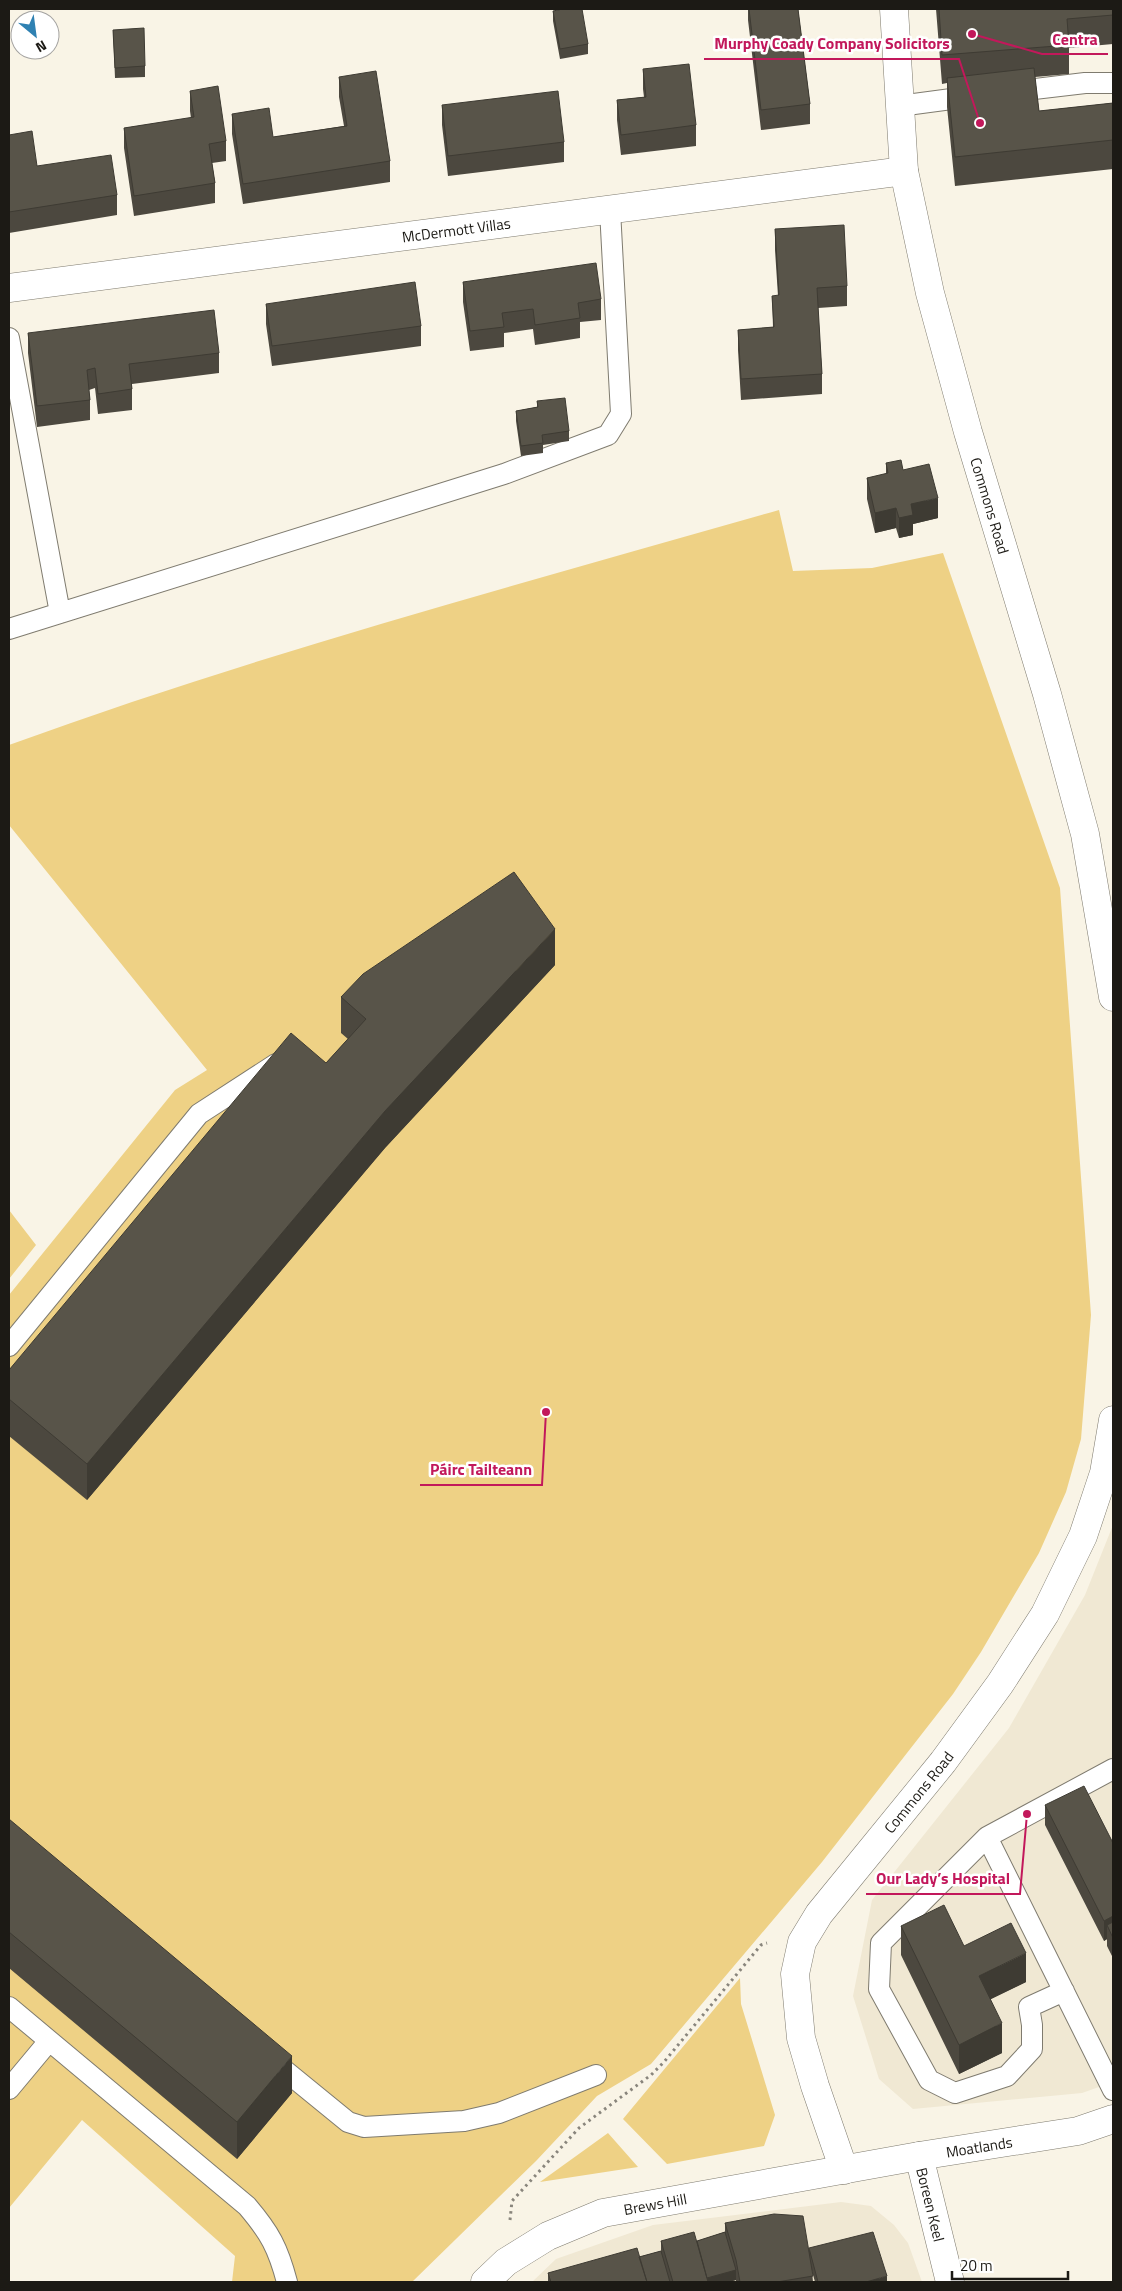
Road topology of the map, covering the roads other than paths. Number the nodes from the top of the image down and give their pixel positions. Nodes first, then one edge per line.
1 (894, 9) edge
2 (1113, 83) edge
3 (899, 106) junction
4 (904, 171) junction
5 (610, 210) junction
6 (9, 288) edge
7 (9, 338) edge
8 (60, 613) junction
9 (9, 629) edge
10 (1113, 997) edge
11 (288, 1056) edge
12 (9, 1346) edge
13 (1113, 1420) edge
14 (1113, 1769) edge
15 (987, 1837) junction
16 (1064, 1991) junction
17 (9, 2006) edge
18 (49, 2040) junction
19 (261, 2051) edge
20 (596, 2075) dead end
21 (9, 2089) edge
22 (1113, 2090) edge
23 (1113, 2119) edge
24 (920, 2156) junction
25 (844, 2170) junction
26 (287, 2282) edge
27 (485, 2282) edge
28 (950, 2282) edge

1 - 3 street, Commons Road
2 - 3 lane
3 - 4 street, Commons Road
4 - 5 street, McDermott Villas
4 - 10 street, Commons Road
5 - 6 street, McDermott Villas
5 - 8 lane
7 - 8 lane
8 - 9 lane
11 - 12 lane
13 - 25 street, Commons Road
14 - 15 lane
15 - 16 lane
15 - 16 lane
16 - 22 lane
17 - 18 lane
18 - 21 lane
18 - 26 lane
19 - 20 lane
23 - 24 street, Moatlands
24 - 25 street, Moatlands
24 - 28 street, Boreen Keel
25 - 27 street, Brews Hill

